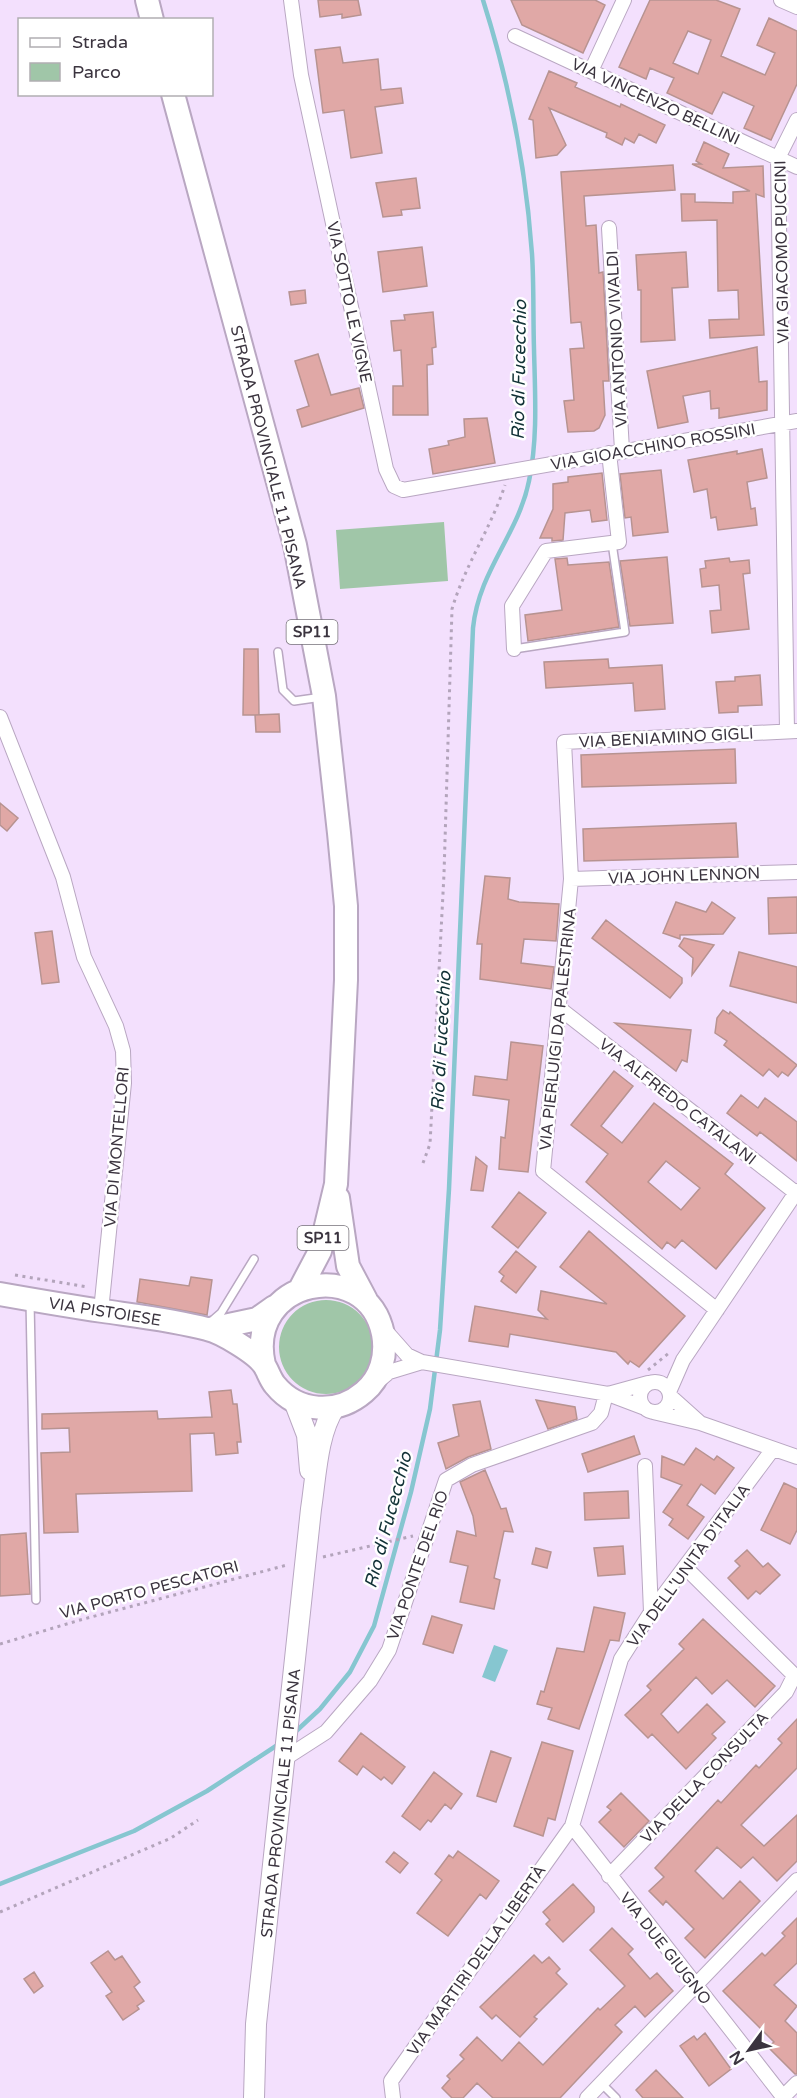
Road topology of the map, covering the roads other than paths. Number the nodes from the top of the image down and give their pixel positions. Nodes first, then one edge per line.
1 (147, 0) edge
2 (291, 0) edge
3 (624, 0) edge
4 (781, 0) edge
5 (797, 7) edge
6 (152, 18) edge
7 (515, 36) dead end
8 (591, 71) junction
9 (174, 96) edge
10 (797, 120) edge
11 (778, 158) junction
12 (797, 166) edge
13 (609, 228) dead end
14 (790, 423) edge
15 (616, 452) junction
16 (516, 469) joint
17 (612, 543) junction
18 (514, 649) joint
19 (278, 651) dead end
20 (324, 696) junction
21 (0, 717) edge
22 (792, 731) edge
23 (797, 872) edge
24 (572, 879) junction
25 (560, 1008) junction
26 (336, 1184) junction
27 (796, 1192) edge
28 (254, 1259) dead end
29 (300, 1289) junction
30 (0, 1294) edge
31 (30, 1299) junction
32 (278, 1304) junction
33 (717, 1310) junction
34 (101, 1311) junction
35 (374, 1314) junction
36 (207, 1329) junction
37 (683, 1360) junction
38 (422, 1362) junction
39 (264, 1365) junction
40 (647, 1380) junction
41 (368, 1388) junction
42 (607, 1394) junction
43 (670, 1394) junction
44 (294, 1401) junction
45 (335, 1407) junction
46 (649, 1410) junction
47 (700, 1423) junction
48 (773, 1449) junction
49 (797, 1457) edge
50 (645, 1466) dead end
51 (310, 1509) junction
52 (686, 1568) junction
53 (36, 1600) dead end
54 (651, 1612) junction
55 (796, 1677) edge
56 (283, 1767) junction
57 (572, 1826) junction
58 (609, 1876) junction
59 (797, 1880) edge
60 (695, 1986) junction
61 (601, 2083) junction
62 (797, 2083) edge
63 (254, 2098) edge
64 (393, 2098) edge
65 (587, 2098) edge
66 (616, 2098) edge
67 (783, 2098) edge

1 - 6 main road
2 - 16 street, VIA SOTTO LE VIGNE
3 - 8 street
4 - 5 street
7 - 8 street, VIA VINCENZO BELLINI
8 - 11 street, VIA VINCENZO BELLINI
9 - 20 main road, STRADA PROVINCIALE 11 PISANA / SP11
10 - 11 street, VIA GIACOMO PUCCINI
11 - 12 street, VIA VINCENZO BELLINI
11 - 14 street, VIA GIACOMO PUCCINI
13 - 15 street, VIA ANTONIO VIVALDI
14 - 15 street, VIA GIOACCHINO ROSSINI
14 - 22 street, VIA GIACOMO PUCCINI
15 - 16 street, VIA GIOACCHINO ROSSINI
15 - 17 street, VIA ANTONIO VIVALDI
17 - 18 street
17 - 18 lane
19 - 20 lane
20 - 26 main road, STRADA PROVINCIALE 11 PISANA / SP11
21 - 34 street, VIA DI MONTELLORI
22 - 24 street, VIA BENIAMINO GIGLI
23 - 24 street, VIA JOHN LENNON
24 - 25 street, VIA PIERLUIGI DA PALESTRINA
25 - 27 street, VIA ALFREDO CATALANI
25 - 33 street, VIA PIERLUIGI DA PALESTRINA
26 - 29 main road, STRADA PROVINCIALE 11 PISANA / SP11
26 - 35 main road, STRADA PROVINCIALE 11 PISANA
27 - 33 street
28 - 36 lane
29 - 32 main road
29 - 35 main road
30 - 31 main road, VIA PISTOIESE
31 - 34 main road, VIA PISTOIESE
31 - 53 lane
32 - 36 main road, VIA PISTOIESE
32 - 39 main road
33 - 37 street
34 - 36 main road, VIA PISTOIESE
35 - 38 street
35 - 41 main road
36 - 39 main road, VIA PISTOIESE
37 - 40 street
37 - 43 street
38 - 41 street
38 - 42 street
39 - 44 main road
40 - 42 street
40 - 43 street
40 - 46 street
41 - 45 main road
42 - 46 street
42 - 56 street, VIA PONTE DEL RIO
43 - 46 street
43 - 47 street
44 - 45 main road
44 - 51 main road, STRADA PROVINCIALE 11 PISANA
45 - 51 main road, STRADA PROVINCIALE 11 PISANA
46 - 47 street
47 - 48 street
48 - 49 street
48 - 52 street, VIA DELL'UNITÀ D'ITALIA
50 - 54 street
51 - 56 main road, STRADA PROVINCIALE 11 PISANA
52 - 54 street, VIA DELL'UNITÀ D'ITALIA
52 - 55 street
54 - 57 street, VIA DELL'UNITÀ D'ITALIA
55 - 58 street, VIA DELLA CONSULTA
56 - 63 main road, STRADA PROVINCIALE 11 PISANA
57 - 58 street, VIA DUE GIUGNO
57 - 64 street, VIA MARTIRI DELLA LIBERTÀ
58 - 60 street, VIA DUE GIUGNO
59 - 60 street
60 - 61 street
60 - 67 street, VIA DUE GIUGNO
61 - 65 street
61 - 66 lane
62 - 67 street

